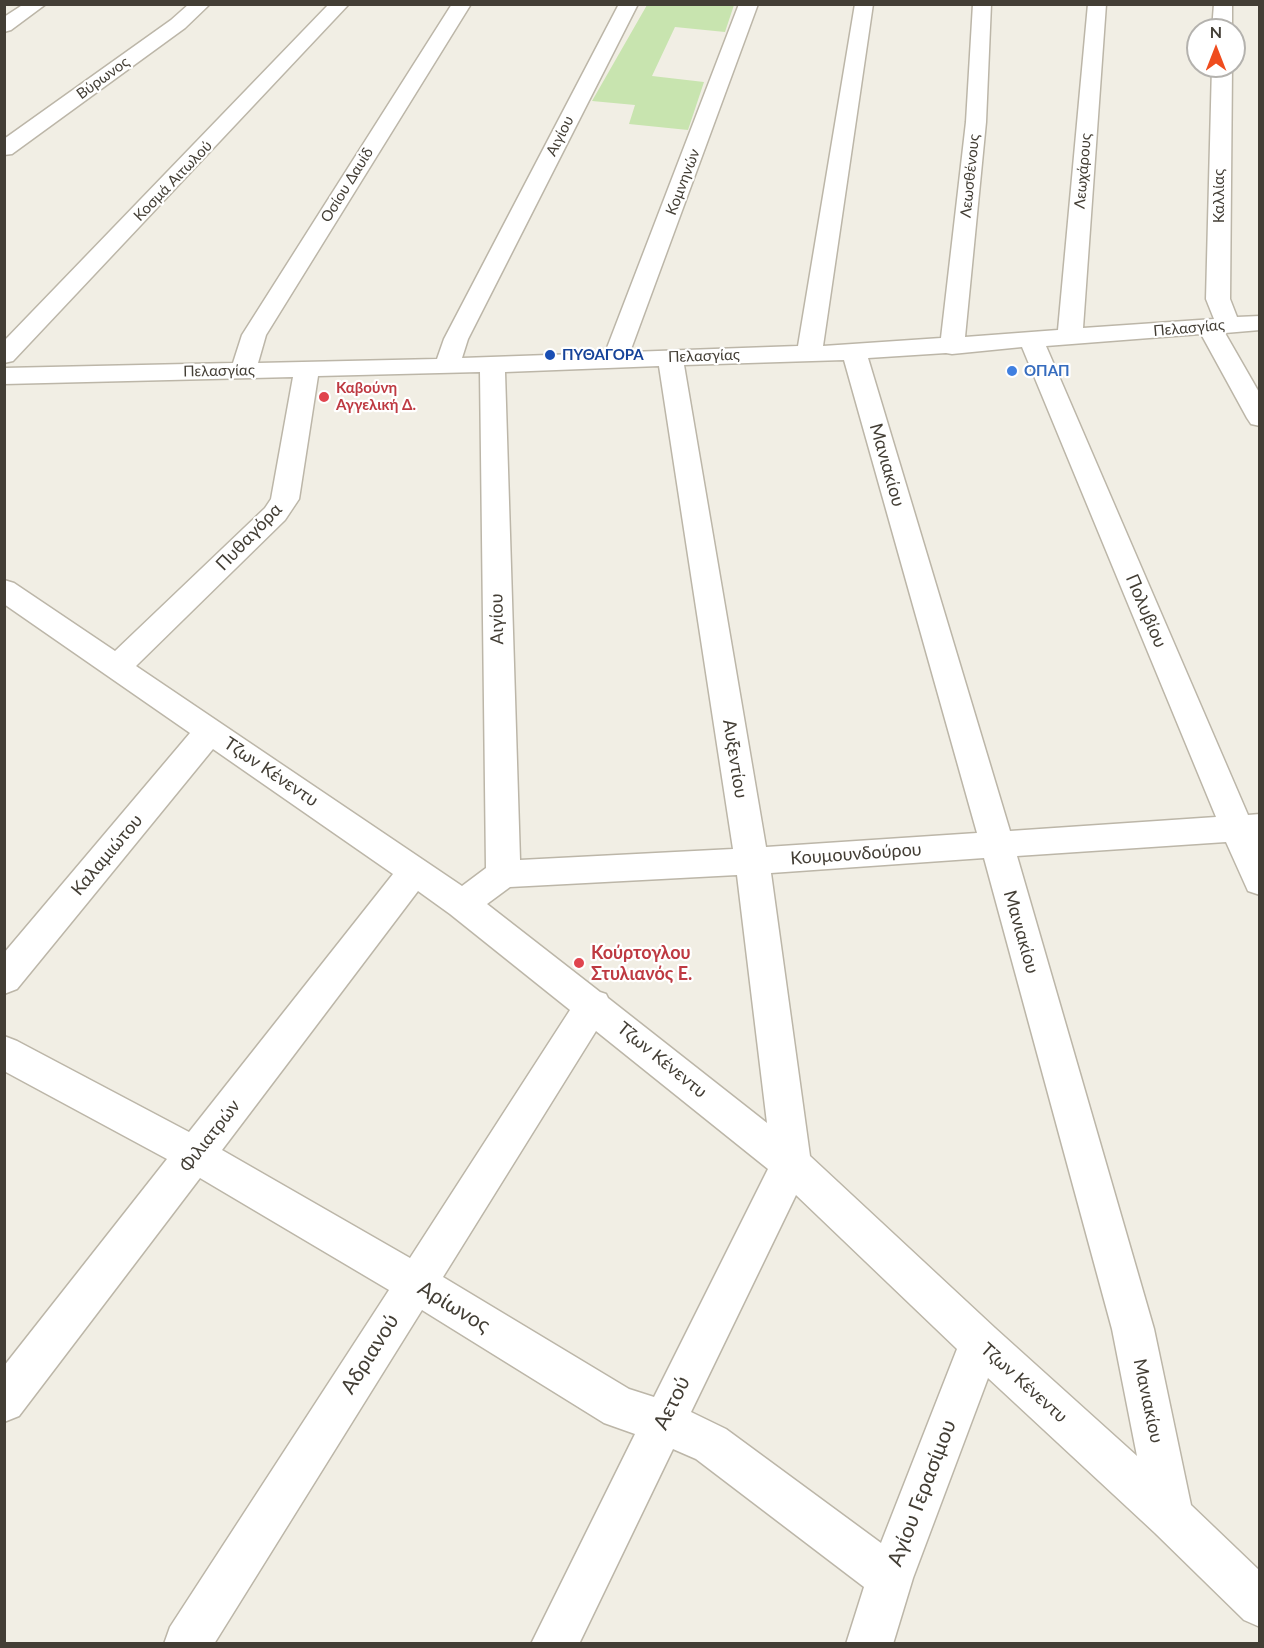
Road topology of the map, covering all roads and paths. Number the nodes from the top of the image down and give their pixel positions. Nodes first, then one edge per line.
1 (37, 4) edge
2 (201, 4) edge
3 (340, 4) edge
4 (462, 4) edge
5 (629, 4) edge
6 (749, 4) edge
7 (864, 4) edge
8 (982, 4) edge
9 (1097, 4) edge
10 (4, 26) edge
11 (1221, 78) edge
12 (4, 149) edge
13 (1260, 323) edge
14 (1218, 325) junction
15 (1070, 338) junction
16 (1032, 341) junction
17 (952, 347) junction
18 (854, 352) junction
19 (808, 353) junction
20 (4, 356) edge
21 (670, 357) junction
22 (615, 359) junction
23 (492, 364) junction
24 (447, 366) junction
25 (307, 369) junction
26 (243, 371) junction
27 (4, 376) edge
28 (1260, 418) edge
29 (4, 590) edge
30 (118, 666) junction
31 (210, 731) junction
32 (1249, 827) edge
33 (997, 844) junction
34 (752, 861) junction
35 (415, 870) junction
36 (503, 874) junction
37 (1260, 882) edge
38 (462, 904) junction
39 (4, 979) edge
40 (593, 1005) junction
41 (4, 1052) edge
42 (196, 1155) junction
43 (791, 1164) junction
44 (415, 1283) junction
45 (980, 1343) junction
46 (4, 1401) edge
47 (663, 1421) junction
48 (1171, 1517) junction
49 (890, 1578) junction
50 (1260, 1604) edge
51 (187, 1644) edge
52 (554, 1644) edge
53 (869, 1644) edge

1 - 10 street
2 - 12 street, Βύρωνος
3 - 20 street, Κοσμά Αιτωλού
4 - 26 street, Οσίου Δαυίδ
5 - 24 street, Αιγίου
6 - 22 street, Κομνηνών
7 - 19 street
8 - 17 street, Λεωσθένους
9 - 15 street, Λεωχάρους
11 - 14 street, Καλλίας
13 - 14 street, Πελασγίας
14 - 15 street, Πελασγίας
14 - 28 street, Καλλίας
15 - 16 street, Πελασγίας
16 - 17 street, Πελασγίας
16 - 32 street, Πολυβίου
17 - 18 street, Πελασγίας
18 - 19 street, Πελασγίας
18 - 33 street, Μανιακίου
19 - 21 street, Πελασγίας
21 - 22 street, Πελασγίας
21 - 34 street, Αυξεντίου
22 - 23 street, Πελασγίας
23 - 24 street, Πελασγίας
23 - 36 street, Αιγίου
24 - 25 street, Πελασγίας
25 - 26 street, Πελασγίας
25 - 30 street, Πυθαγόρα
26 - 27 street, Πελασγίας
29 - 30 street, Τζων Κένεντυ
30 - 31 street, Τζων Κένεντυ
31 - 35 street, Τζων Κένεντυ
31 - 39 street, Καλαμιώτου
32 - 33 street, Κουμουνδούρου
32 - 37 street, Πολυβίου
33 - 34 street, Κουμουνδούρου
33 - 48 street, Μανιακίου
34 - 36 street, Κουμουνδούρου
34 - 43 street, Αυξεντίου
35 - 38 street, Τζων Κένεντυ
35 - 42 street, Φιλιατρών
36 - 38 street
38 - 40 street, Τζων Κένεντυ
40 - 43 street, Τζων Κένεντυ
40 - 44 street, Αδριανού
41 - 42 street, Αρίωνος
42 - 44 street, Αρίωνος
42 - 46 street, Φιλιατρών
43 - 45 street, Τζων Κένεντυ
43 - 47 street, Αετού
44 - 47 street, Αρίωνος
44 - 51 street, Αδριανού
45 - 48 street, Τζων Κένεντυ
45 - 49 street, Αγίου Γερασίμου
47 - 49 street, Αρίωνος
47 - 52 street, Αετού
48 - 50 street, Τζων Κένεντυ
49 - 53 street, Αγίου Γερασίμου

